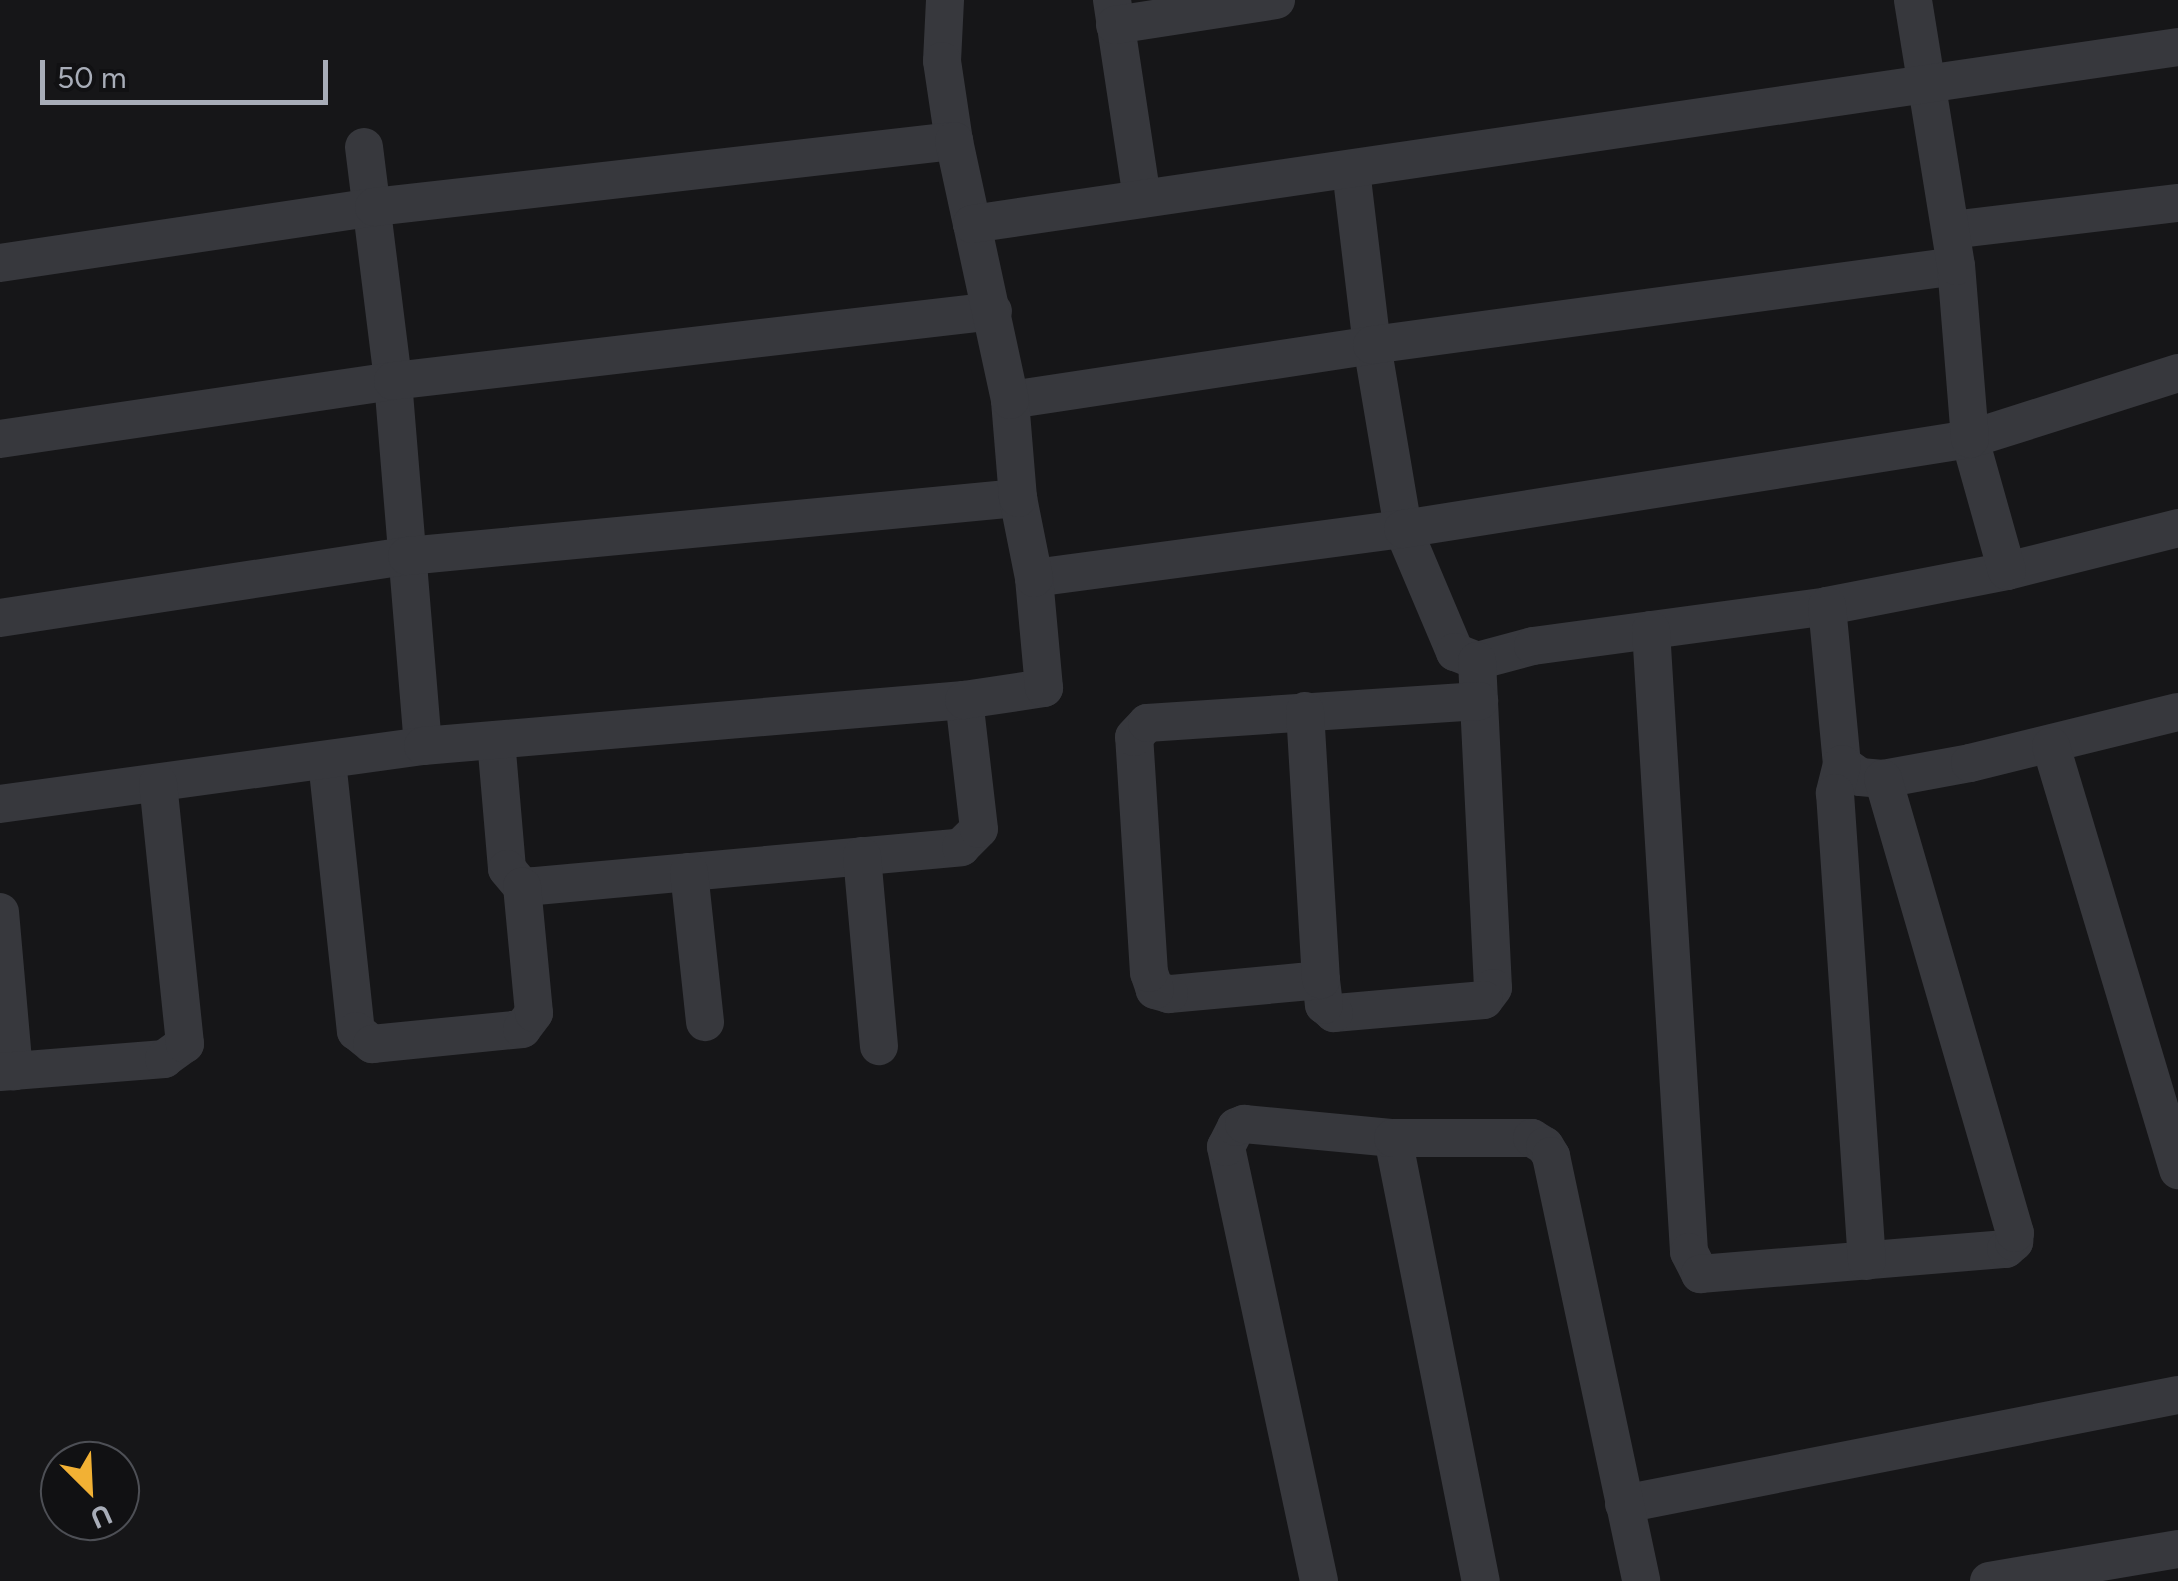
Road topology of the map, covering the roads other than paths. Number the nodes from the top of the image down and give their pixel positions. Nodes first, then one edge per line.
1 (945, 0) edge
2 (1275, 0) edge
3 (1913, 0) edge
4 (1113, 12) edge
5 (2178, 46) edge
6 (1928, 82) junction
7 (954, 141) junction
8 (364, 147) dead end
9 (1351, 170) junction
10 (1142, 199) junction
11 (2178, 204) edge
12 (374, 207) junction
13 (972, 224) junction
14 (1954, 248) junction
15 (0, 263) edge
16 (993, 311) junction
17 (1372, 345) junction
18 (2178, 373) edge
19 (393, 381) junction
20 (1010, 400) junction
21 (1970, 438) junction
22 (0, 439) edge
23 (1018, 498) junction
24 (2178, 528) edge
25 (1404, 529) junction
26 (407, 556) junction
27 (2007, 571) junction
28 (1034, 578) junction
29 (1826, 606) junction
30 (0, 618) edge
31 (1651, 630) junction
32 (1477, 661) junction
33 (964, 700) junction
34 (1478, 701) junction
35 (1305, 711) junction
36 (2178, 712) edge
37 (496, 740) junction
38 (423, 746) junction
39 (2051, 746) junction
40 (327, 760) junction
41 (1842, 764) junction
42 (1883, 779) junction
43 (158, 783) junction
44 (0, 804) edge
45 (862, 856) junction
46 (688, 872) junction
47 (522, 887) junction
48 (0, 912) edge
49 (1320, 980) junction
50 (704, 1022) dead end
51 (879, 1046) dead end
52 (7, 1071) edge
53 (1393, 1138) junction
54 (2178, 1170) edge
55 (1866, 1260) junction
56 (2178, 1395) edge
57 (1624, 1504) junction
58 (2178, 1549) edge
59 (2108, 1572) edge
60 (1319, 1581) edge
61 (1481, 1581) edge
62 (1641, 1581) edge
63 (1988, 1581) edge

1 - 7 street
2 - 4 street
3 - 6 street
4 - 10 street
5 - 6 street
6 - 9 street
6 - 14 street
7 - 12 street
7 - 13 street
8 - 12 street
9 - 10 street
9 - 17 street
10 - 13 street
11 - 14 street
12 - 15 street
12 - 19 street
13 - 16 street
14 - 17 street
14 - 21 street
16 - 19 street
16 - 20 street
17 - 20 street
17 - 25 street
18 - 21 street
19 - 22 street
19 - 26 street
20 - 23 street
21 - 25 street
21 - 27 street
23 - 26 street
23 - 28 street
24 - 27 street
25 - 28 street
25 - 32 street
26 - 30 street
26 - 38 street
27 - 29 street
28 - 33 street
29 - 31 street
29 - 41 street
31 - 32 street
31 - 55 street
32 - 34 street
33 - 37 street
33 - 45 street
34 - 35 street
34 - 49 street
35 - 49 street
35 - 49 street
36 - 39 street
37 - 38 street
37 - 47 street
38 - 40 street
39 - 42 street
39 - 54 street
40 - 43 street
40 - 47 street
41 - 42 street
41 - 55 street
42 - 55 street
43 - 44 street
43 - 52 street
45 - 46 street
45 - 51 street
46 - 47 street
46 - 50 street
48 - 52 street
53 - 57 street
53 - 60 street
53 - 61 street
56 - 57 street
57 - 62 street
58 - 59 street
59 - 63 street

